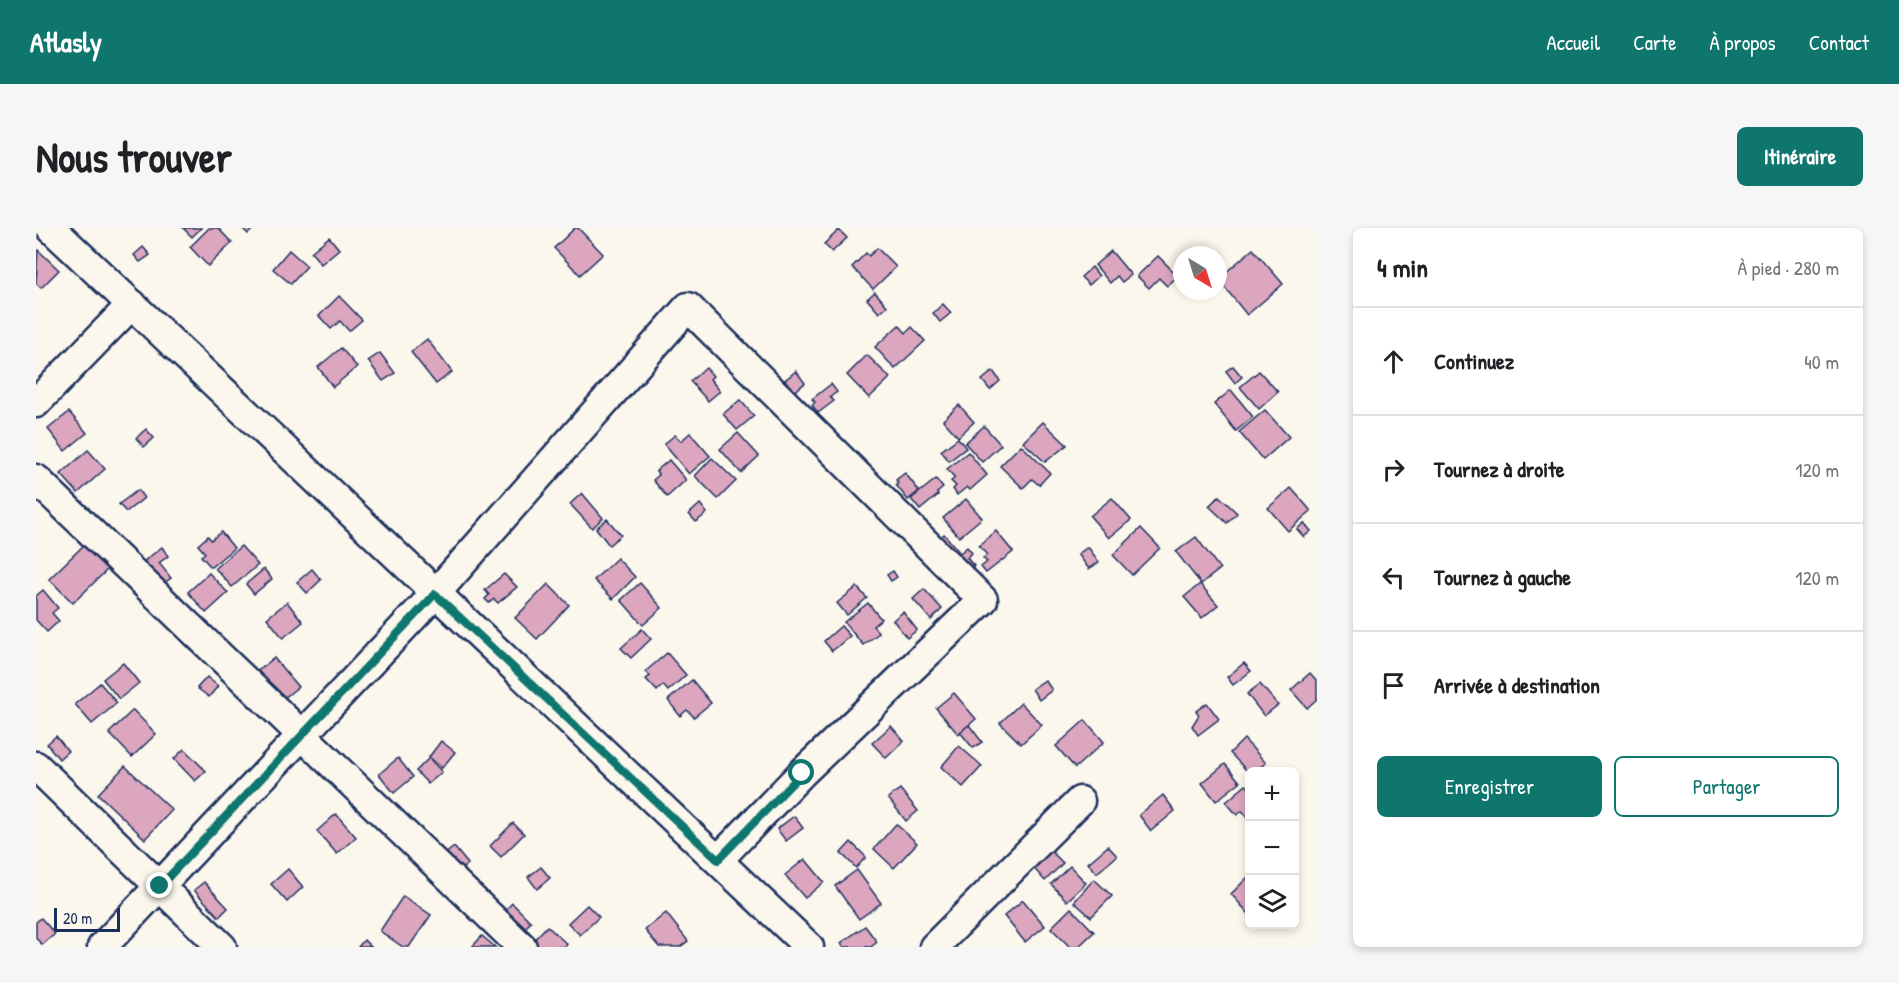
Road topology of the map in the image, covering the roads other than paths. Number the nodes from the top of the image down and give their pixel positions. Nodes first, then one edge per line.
1 (51, 228) edge
2 (132, 304) junction
3 (36, 403) edge
4 (36, 479) edge
5 (435, 594) junction
6 (302, 735) junction
7 (36, 766) edge
8 (1080, 801) dead end
9 (718, 860) junction
10 (160, 886) junction
11 (102, 947) edge
12 (222, 947) edge
13 (522, 947) edge
14 (809, 947) edge
15 (934, 947) edge

1 - 2 street
2 - 3 street
2 - 5 street
4 - 6 street
5 - 6 street
5 - 9 street
5 - 9 street
6 - 10 street
6 - 13 street
7 - 10 street
8 - 15 street
9 - 14 street
10 - 11 street
10 - 12 street

